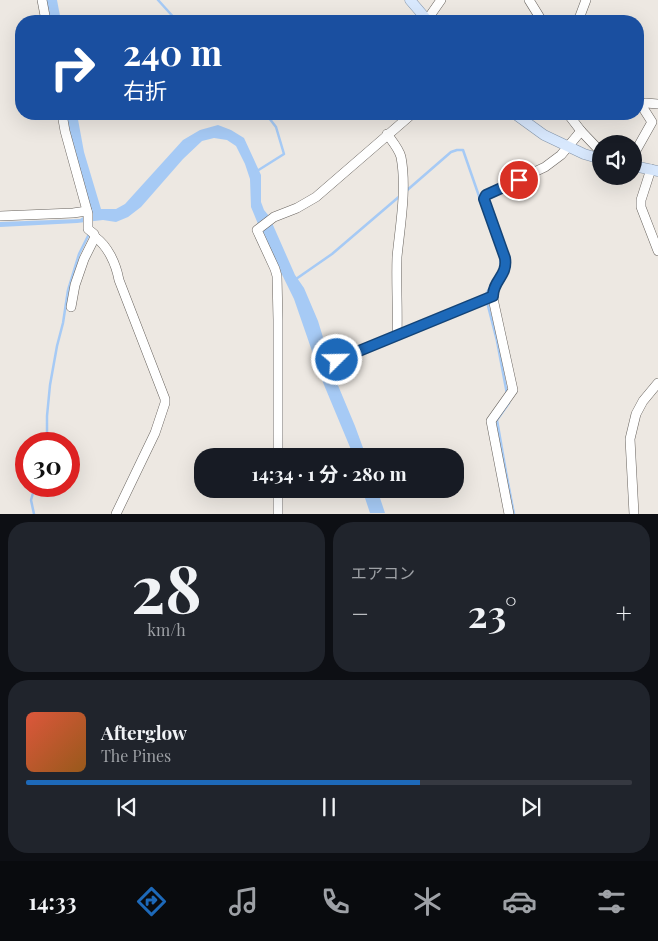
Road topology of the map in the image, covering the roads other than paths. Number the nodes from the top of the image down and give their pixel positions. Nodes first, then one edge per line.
1 (42, 0) edge
2 (410, 0) edge
3 (441, 0) edge
4 (529, 0) edge
5 (586, 0) edge
6 (45, 15) edge
7 (423, 15) edge
8 (430, 15) edge
9 (538, 15) edge
10 (580, 15) edge
11 (644, 103) edge
12 (658, 104) edge
13 (644, 110) edge
14 (63, 120) edge
15 (405, 120) edge
16 (523, 120) edge
17 (573, 120) edge
18 (581, 131) junction
19 (388, 134) junction
20 (642, 140) edge
21 (592, 143) edge
22 (567, 147) junction
23 (592, 156) edge
24 (654, 170) edge
25 (0, 216) edge
26 (90, 224) junction
27 (658, 251) edge
28 (489, 297) junction
29 (71, 307) dead end
30 (397, 335) junction
31 (337, 360) dead end
32 (658, 383) edge
33 (278, 448) edge
34 (278, 498) edge
35 (116, 514) edge
36 (278, 514) edge
37 (509, 514) edge
38 (634, 514) edge

1 - 6 street
2 - 7 main road
3 - 8 street
4 - 9 street
5 - 10 street
11 - 12 street
13 - 20 street
14 - 26 street
15 - 19 street
16 - 22 main road
17 - 18 street
18 - 21 street
18 - 22 street
19 - 30 street
19 - 33 street
22 - 23 main road
22 - 28 street
24 - 27 street
25 - 26 street
26 - 29 street
26 - 35 street
28 - 30 street
28 - 37 street
30 - 31 street
32 - 38 street
34 - 36 street

